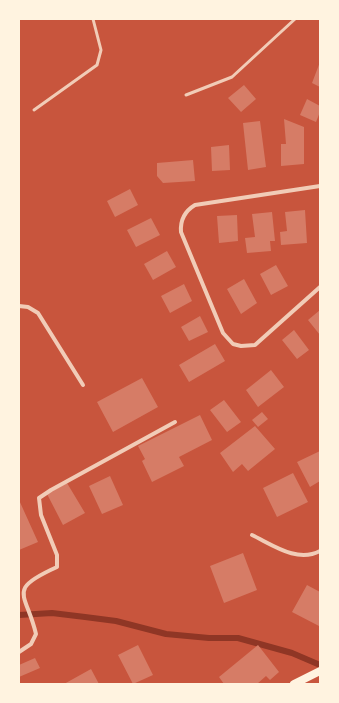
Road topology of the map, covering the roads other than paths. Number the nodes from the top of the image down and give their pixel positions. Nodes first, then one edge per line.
1 (93, 19) edge
2 (294, 19) edge
3 (186, 95) dead end
4 (34, 110) dead end
5 (320, 186) edge
6 (320, 287) edge
7 (19, 306) edge
8 (83, 385) dead end
9 (176, 422) dead end
10 (252, 535) dead end
11 (320, 551) edge
12 (19, 652) edge
13 (317, 672) edge
14 (294, 684) edge

1 - 4 lane
2 - 3 lane
5 - 6 street
7 - 8 street
9 - 12 street
10 - 11 street
13 - 14 main road

